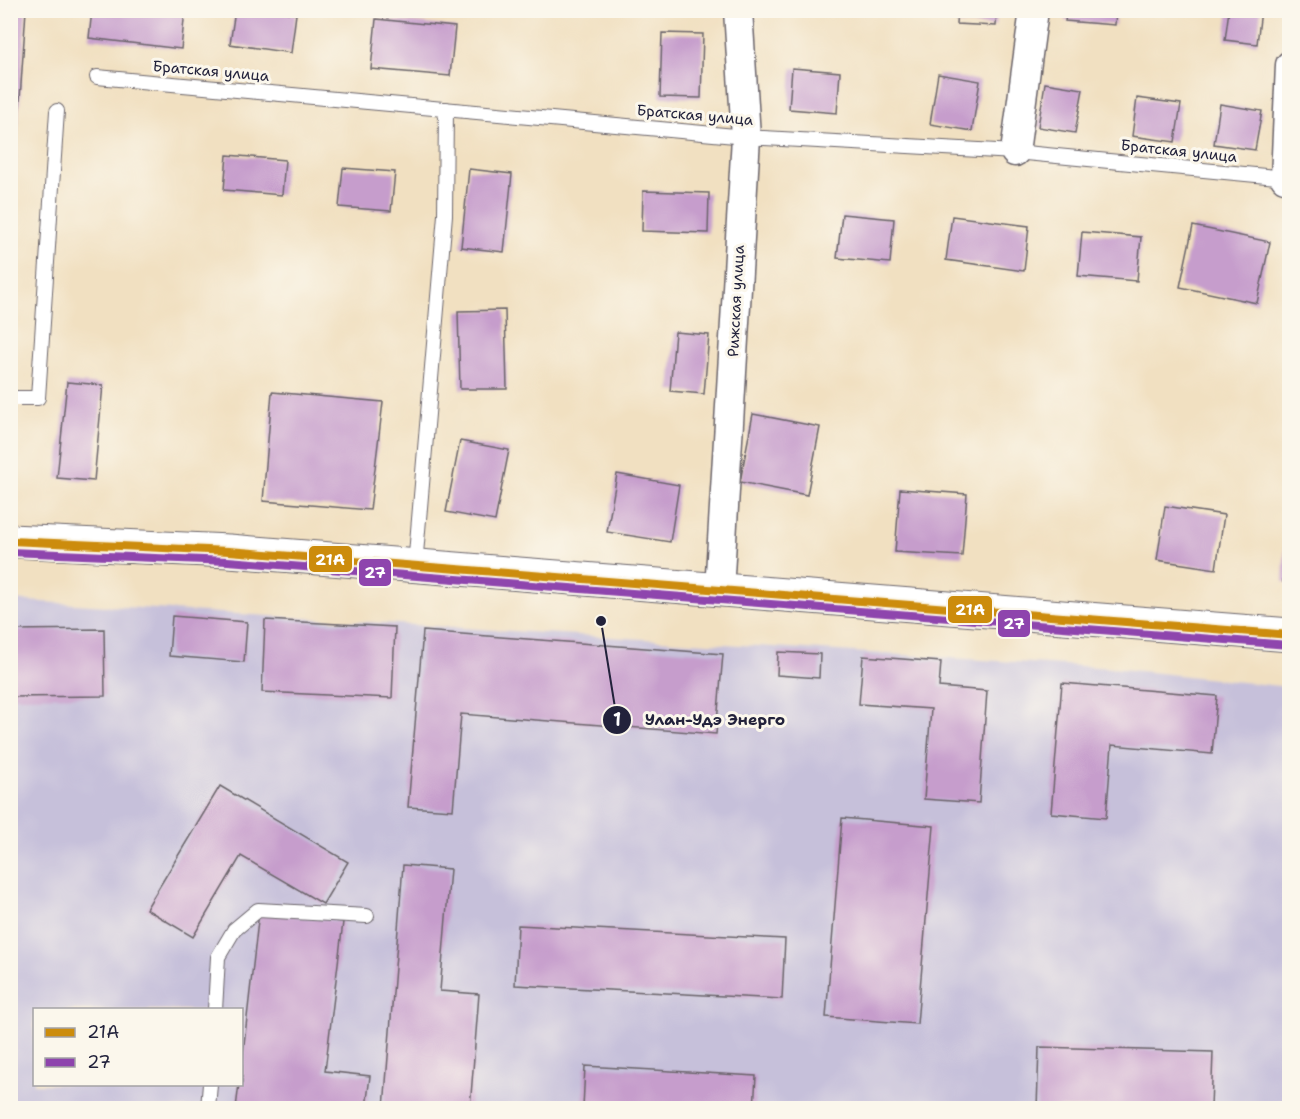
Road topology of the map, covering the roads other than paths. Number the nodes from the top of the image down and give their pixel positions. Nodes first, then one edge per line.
1 (738, 10) edge
2 (1034, 10) edge
3 (1290, 65) edge
4 (97, 77) dead end
5 (446, 109) junction
6 (57, 111) dead end
7 (746, 137) junction
8 (1015, 152) junction
9 (1287, 178) edge
10 (10, 398) edge
11 (10, 541) edge
12 (415, 566) junction
13 (719, 591) junction
14 (1290, 635) edge
15 (367, 916) dead end
16 (215, 1008) edge
17 (210, 1086) edge
18 (208, 1108) edge

1 - 7 street, Рижская улица
2 - 8 street
3 - 9 street
4 - 5 lane, Братская улица
5 - 7 lane, Братская улица
5 - 12 lane
6 - 10 lane
7 - 8 lane, Братская улица
7 - 13 street, Рижская улица
8 - 9 lane, Братская улица
11 - 12 main road
12 - 13 main road
13 - 14 main road
15 - 16 lane
17 - 18 lane

